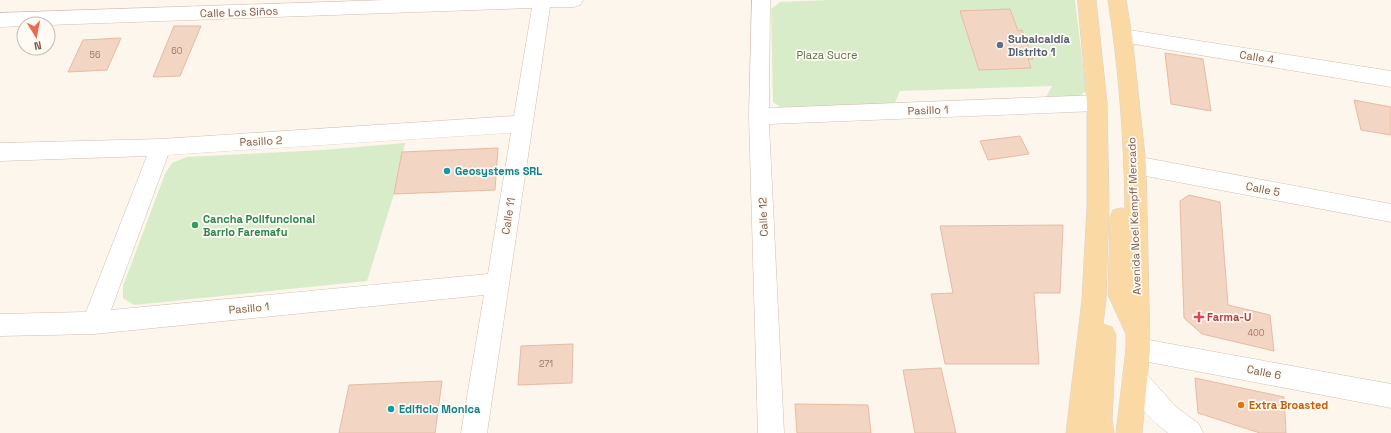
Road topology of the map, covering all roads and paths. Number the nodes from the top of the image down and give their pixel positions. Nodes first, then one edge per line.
1 (80, 0) edge
2 (574, 0) edge
3 (761, 0) edge
4 (1087, 0) edge
5 (1103, 0) edge
6 (1117, 0) edge
7 (542, 1) edge
8 (389, 3) edge
9 (231, 6) edge
10 (70, 18) junction
11 (0, 20) edge
12 (1123, 36) junction
13 (1391, 79) edge
14 (1097, 103) junction
15 (759, 116) junction
16 (522, 124) junction
17 (161, 147) junction
18 (0, 152) edge
19 (1135, 165) junction
20 (1391, 213) edge
21 (498, 283) junction
22 (1094, 300) junction
23 (94, 323) junction
24 (0, 325) edge
25 (1138, 342) junction
26 (1134, 378) junction
27 (1391, 396) edge
28 (474, 433) edge
29 (771, 433) edge
30 (1079, 433) edge
31 (1101, 433) edge
32 (1129, 433) edge
33 (1190, 433) edge

1 - 10 street
2 - 7 street, Calle Los Siños
3 - 15 street, Calle 12
4 - 14 main road
5 - 12 main road
6 - 12 main road, Avenida Noel Kempff Mercado
7 - 8 street, Calle Los Siños
7 - 16 street, Calle 11
8 - 9 street, Calle Los Siños
9 - 10 street, Calle Los Siños
10 - 11 street, Calle Los Siños
12 - 13 street, Calle 4
12 - 19 main road, Avenida Noel Kempff Mercado
14 - 15 street, Pasillo 1
14 - 22 main road
14 - 25 main road
15 - 29 street, Calle 12
16 - 17 street, Pasillo 2
16 - 21 street, Calle 11
17 - 18 street, Pasillo 2
17 - 23 street
19 - 20 street, Calle 5
19 - 25 main road, Avenida Noel Kempff Mercado
21 - 23 street, Pasillo 1
21 - 28 street, Calle 11
22 - 30 main road
22 - 31 main road
23 - 24 street, Pasillo 1
25 - 26 main road, Avenida Noel Kempff Mercado
25 - 27 street, Calle 6
26 - 32 main road, Avenida Noel Kempff Mercado
26 - 33 street

